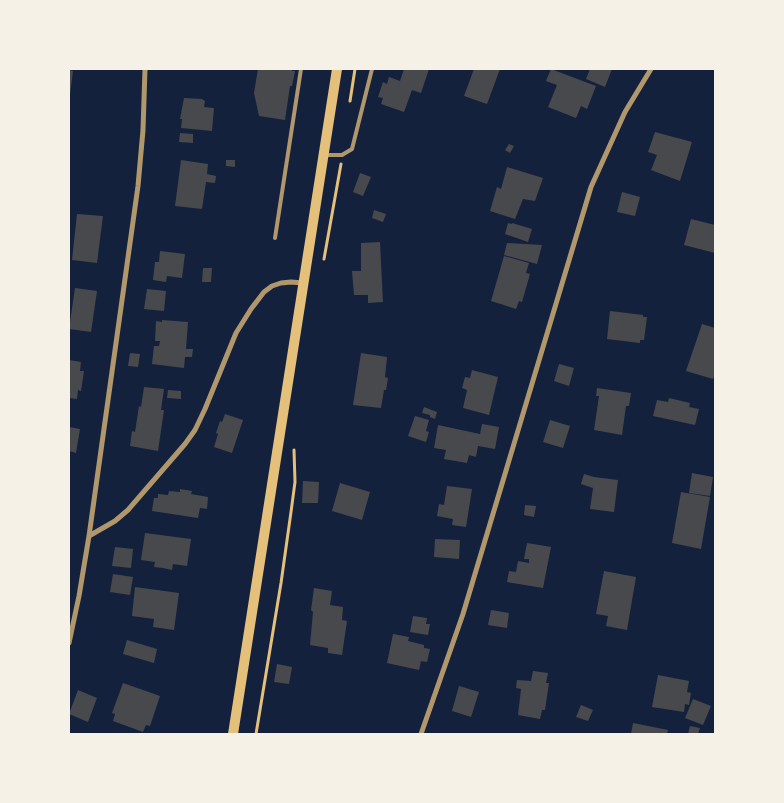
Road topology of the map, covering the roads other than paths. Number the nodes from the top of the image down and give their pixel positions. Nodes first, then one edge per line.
1 (145, 69) edge
2 (301, 69) edge
3 (337, 69) edge
4 (372, 69) edge
5 (651, 69) edge
6 (323, 155) junction
7 (275, 238) dead end
8 (303, 283) junction
9 (89, 536) junction
10 (69, 643) edge
11 (233, 734) edge
12 (421, 734) edge

1 - 9 street
2 - 7 lane
3 - 6 main road
4 - 6 lane
5 - 12 street
6 - 8 main road
8 - 9 street
8 - 11 main road
9 - 10 street

